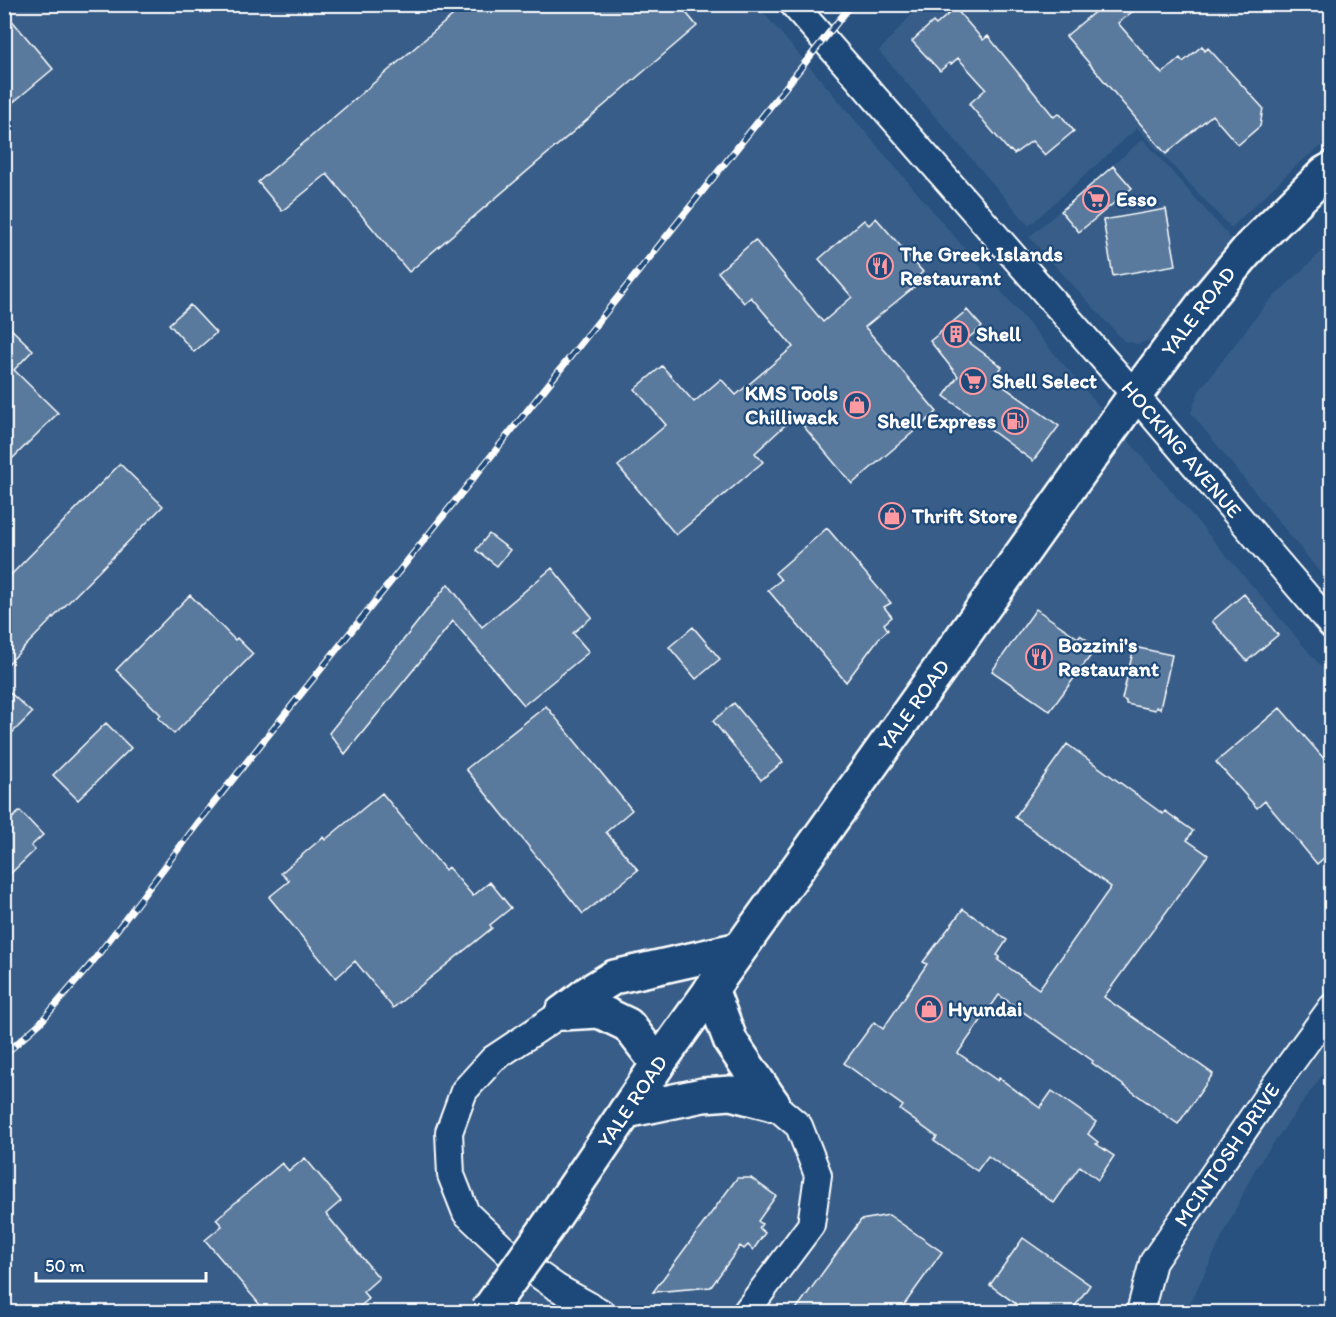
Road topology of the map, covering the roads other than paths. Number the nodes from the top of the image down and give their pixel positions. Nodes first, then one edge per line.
1 (793, 4) edge
2 (1332, 169) edge
3 (1135, 395) junction
4 (1332, 626) edge
5 (739, 950) junction
6 (711, 989) junction
7 (1332, 1007) edge
8 (562, 1013) junction
9 (658, 1064) junction
10 (773, 1104) junction
11 (626, 1112) junction
12 (487, 1312) edge
13 (601, 1312) edge
14 (746, 1312) edge
15 (1140, 1312) edge

1 - 3 street, HOCKING AVENUE
2 - 3 main road, YALE ROAD
3 - 4 street, HOCKING AVENUE
3 - 5 main road, YALE ROAD
5 - 6 main road, YALE ROAD
5 - 8 main road
6 - 9 main road, YALE ROAD
6 - 10 main road
7 - 15 street, MCINTOSH DRIVE
8 - 9 main road
8 - 13 street
9 - 11 main road, YALE ROAD
10 - 11 main road
10 - 14 street
11 - 12 main road, YALE ROAD, bridge

